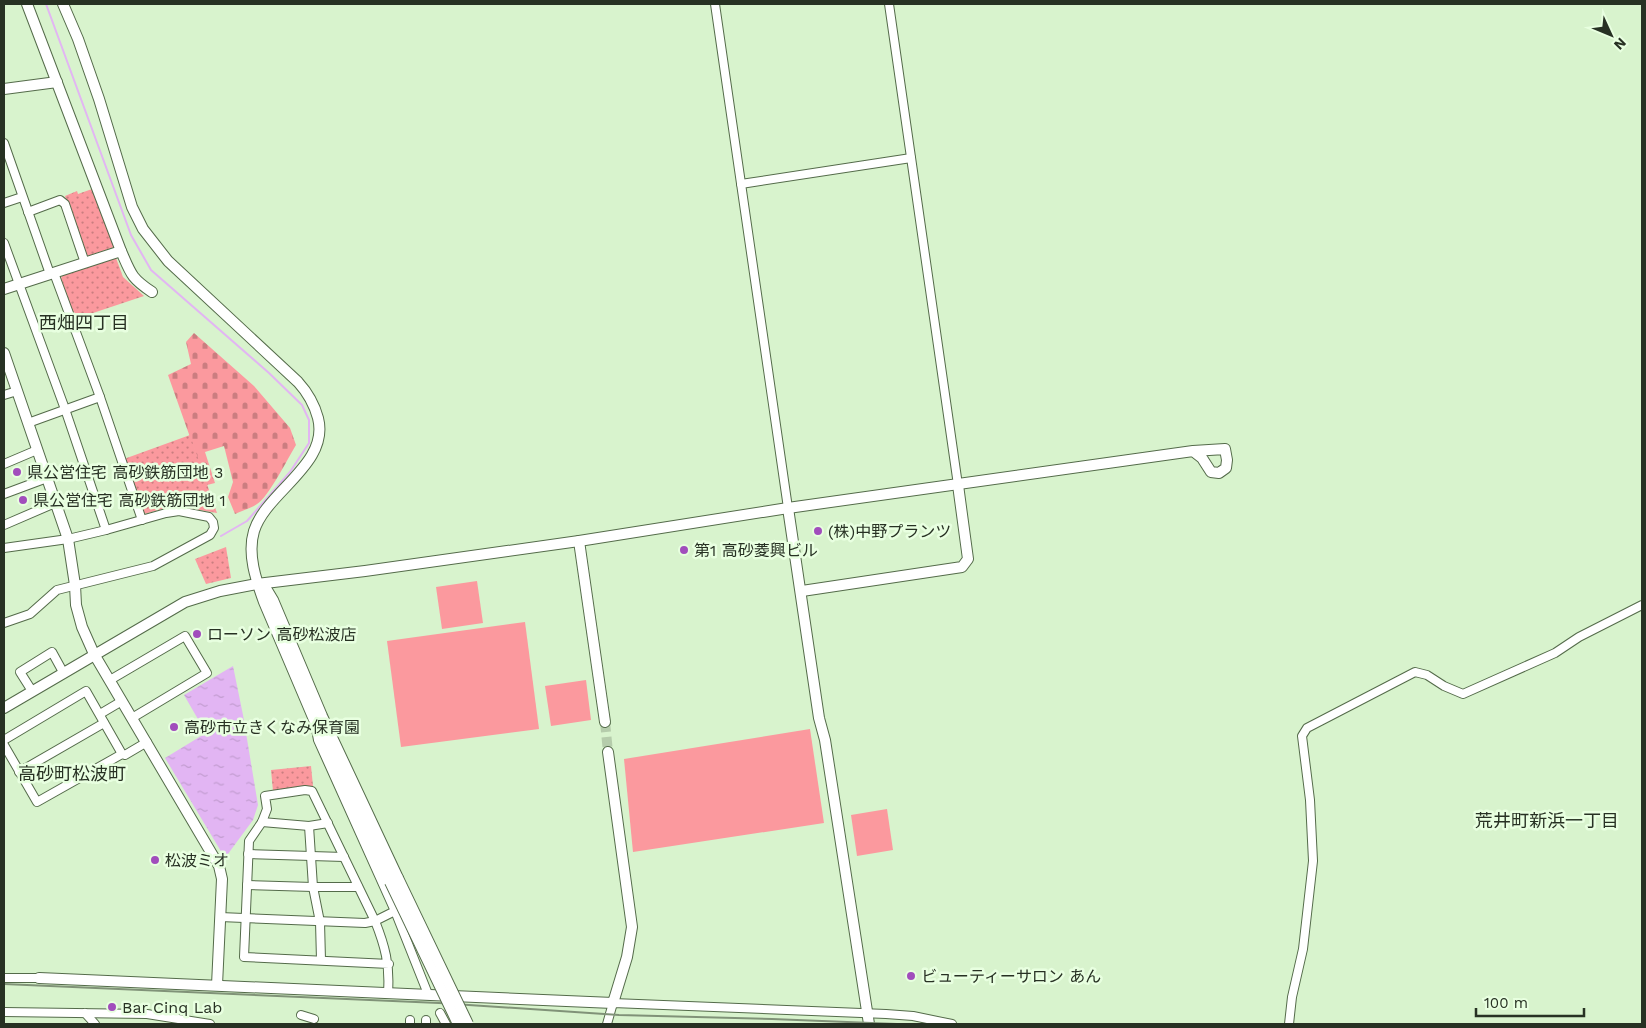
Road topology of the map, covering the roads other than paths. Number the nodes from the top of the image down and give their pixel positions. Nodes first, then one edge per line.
1 (28, 4) edge
2 (63, 4) edge
3 (715, 4) edge
4 (889, 4) edge
5 (57, 82) junction
6 (4, 90) edge
7 (4, 142) edge
8 (912, 158) junction
9 (741, 184) junction
10 (22, 197) junction
11 (4, 203) edge
12 (28, 212) junction
13 (4, 243) edge
14 (121, 251) junction
15 (85, 263) junction
16 (52, 274) junction
17 (18, 285) junction
18 (4, 289) edge
19 (152, 292) dead end
20 (4, 354) edge
21 (17, 391) junction
22 (4, 395) edge
23 (100, 397) junction
24 (65, 409) junction
25 (28, 423) junction
26 (37, 450) junction
27 (1193, 452) junction
28 (4, 464) edge
29 (46, 478) junction
30 (958, 485) junction
31 (4, 494) edge
32 (55, 503) junction
33 (788, 508) junction
34 (142, 520) junction
35 (4, 525) edge
36 (106, 530) junction
37 (68, 539) junction
38 (579, 540) junction
39 (4, 548) edge
40 (257, 584) junction
41 (75, 585) junction
42 (802, 591) junction
43 (1642, 605) edge
44 (4, 623) edge
45 (94, 654) junction
46 (63, 672) junction
47 (110, 680) junction
48 (32, 691) junction
49 (122, 701) junction
50 (4, 708) edge
51 (100, 714) junction
52 (132, 718) junction
53 (104, 722) junction
54 (314, 722) junction
55 (604, 722) tunnel mouth
56 (4, 740) edge
57 (147, 742) junction
58 (4, 745) edge
59 (608, 752) tunnel mouth
60 (122, 754) junction
61 (19, 772) junction
62 (262, 822) junction
63 (328, 823) junction
64 (309, 826) junction
65 (248, 854) junction
66 (311, 857) junction
67 (344, 857) junction
68 (394, 880) junction
69 (247, 885) junction
70 (313, 887) junction
71 (358, 887) junction
72 (395, 910) junction
73 (220, 917) junction
74 (246, 918) junction
75 (375, 920) junction
76 (320, 922) junction
77 (321, 960) junction
78 (389, 964) junction
79 (4, 978) edge
80 (39, 978) joint
81 (217, 985) junction
82 (388, 992) junction
83 (428, 994) junction
84 (613, 1002) junction
85 (4, 1012) edge
86 (85, 1013) junction
87 (440, 1013) dead end
88 (866, 1013) junction
89 (303, 1019) edge
90 (314, 1019) dead end
91 (95, 1024) edge
92 (210, 1024) edge
93 (446, 1024) edge
94 (458, 1024) edge
95 (468, 1024) edge
96 (607, 1024) edge
97 (869, 1024) edge
98 (952, 1024) edge
99 (1289, 1024) edge

1 - 5 street
2 - 40 street
3 - 9 street
4 - 8 street
5 - 6 street
5 - 14 street
7 - 10 street
8 - 9 street
8 - 30 street
9 - 33 street
10 - 11 street
10 - 12 street
12 - 15 street
12 - 16 street
13 - 17 street
14 - 15 street
14 - 19 street
15 - 16 street
16 - 17 street
16 - 23 street
17 - 18 street
17 - 24 street
20 - 21 street
21 - 22 street
21 - 25 street
23 - 24 street
23 - 34 street
24 - 25 street
24 - 36 street
25 - 26 street
26 - 28 street
26 - 29 street
27 - 27 street
27 - 30 street
29 - 31 street
29 - 32 street
30 - 33 street
30 - 42 street
32 - 35 street
32 - 37 street
33 - 38 street
33 - 42 street
34 - 36 street
34 - 41 street
36 - 37 street
37 - 39 street
37 - 41 street
38 - 40 street
38 - 55 street
40 - 45 street
40 - 54 street
40 - 68 street
41 - 44 street
41 - 45 street
42 - 88 street
43 - 99 street
45 - 46 street
45 - 47 street
46 - 48 street
46 - 48 street
47 - 49 street
47 - 52 street
48 - 50 street
49 - 51 street
49 - 52 street
51 - 53 street
51 - 56 street
52 - 57 street
53 - 60 street
53 - 61 street
54 - 68 street
54 - 72 street
57 - 60 street
57 - 73 street
58 - 61 street
59 - 84 street
60 - 61 street
62 - 63 street
62 - 64 street
62 - 65 street
63 - 64 street
63 - 67 street
64 - 66 street
65 - 66 street
65 - 69 street
66 - 67 street
66 - 70 street
67 - 71 street
68 - 94 street, bridge
68 - 95 street, bridge
69 - 70 street
69 - 74 street
70 - 71 street
70 - 76 street
71 - 75 street
72 - 75 street
72 - 83 street
73 - 74 street
73 - 81 street
74 - 76 street
74 - 77 street
75 - 76 street
75 - 78 street
76 - 77 street
77 - 78 street
78 - 82 street
79 - 80 street
80 - 81 street
81 - 82 street
82 - 83 street
83 - 84 street
84 - 88 street
84 - 96 street
85 - 86 street
86 - 91 street
86 - 92 street
87 - 93 street
88 - 97 street
88 - 98 street
89 - 90 street

